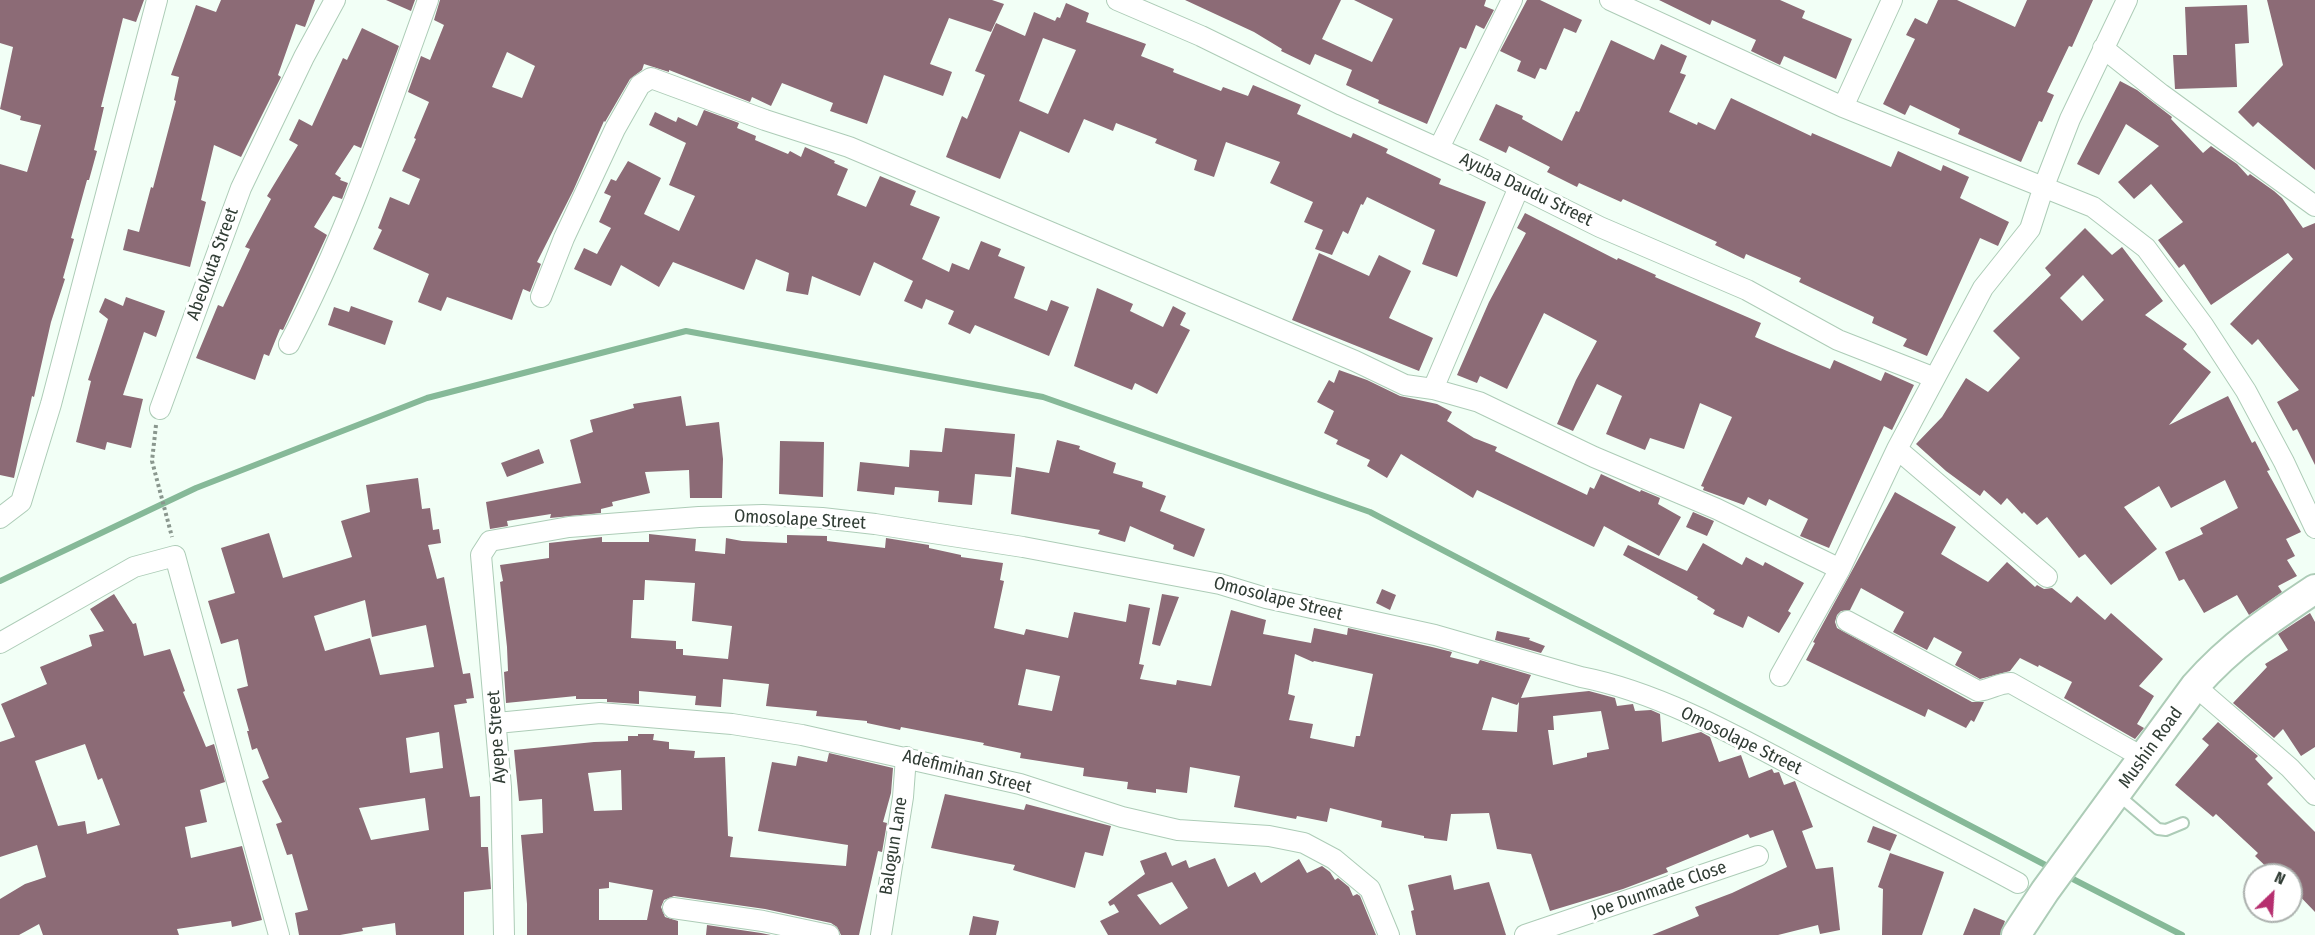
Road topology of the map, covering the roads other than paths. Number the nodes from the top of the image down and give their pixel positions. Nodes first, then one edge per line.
1 (157, 0) edge
2 (335, 0) edge
3 (428, 0) edge
4 (1117, 0) edge
5 (1512, 0) edge
6 (1610, 0) edge
7 (1892, 0) edge
8 (2127, 0) edge
9 (2103, 48) junction
10 (1843, 107) junction
11 (1439, 148) junction
12 (2044, 186) junction
13 (1519, 187) junction
14 (2315, 206) edge
15 (541, 297) dead end
16 (289, 344) dead end
17 (1935, 378) junction
18 (1433, 389) junction
19 (160, 409) road end
20 (1897, 449) junction
21 (0, 518) edge
22 (2315, 528) edge
23 (490, 541) joint
24 (1840, 569) junction
25 (2047, 577) dead end
26 (2315, 589) edge
27 (1846, 621) dead end
28 (0, 643) edge
29 (1780, 676) dead end
30 (2196, 686) junction
31 (497, 723) junction
32 (906, 757) junction
33 (2144, 758) junction
34 (2117, 794) junction
35 (2315, 795) edge
36 (2183, 823) dead end
37 (1758, 856) dead end
38 (2018, 883) dead end
39 (673, 908) dead end
40 (279, 935) edge
41 (504, 935) edge
42 (829, 935) edge
43 (880, 935) edge
44 (1389, 935) edge
45 (1524, 935) edge
46 (2016, 935) edge

1 - 21 street
2 - 19 street, Abeokuta Street
3 - 16 street
4 - 11 street, Ayuba Daudu Street
5 - 11 street
6 - 10 street
7 - 10 street
8 - 9 street
9 - 12 street
9 - 14 street
10 - 12 street
11 - 13 street, Ayuba Daudu Street
12 - 17 street
12 - 22 street
13 - 17 street, Ayuba Daudu Street
13 - 18 street
15 - 18 street
17 - 20 street
18 - 24 street
20 - 24 street
20 - 25 street
23 - 31 street, Ayepe Street
23 - 38 street, Omosolape Street
24 - 29 street
26 - 30 main road, Mushin Road
27 - 33 street
28 - 40 street
30 - 33 main road, Mushin Road
30 - 35 street
31 - 32 street, Adefimihan Street
31 - 41 street, Ayepe Street
32 - 43 street, Balogun Lane
32 - 44 street, Adefimihan Street
33 - 34 main road, Mushin Road
34 - 36 lane
34 - 46 main road, Mushin Road
37 - 45 street, Joe Dunmade Close
39 - 42 street

